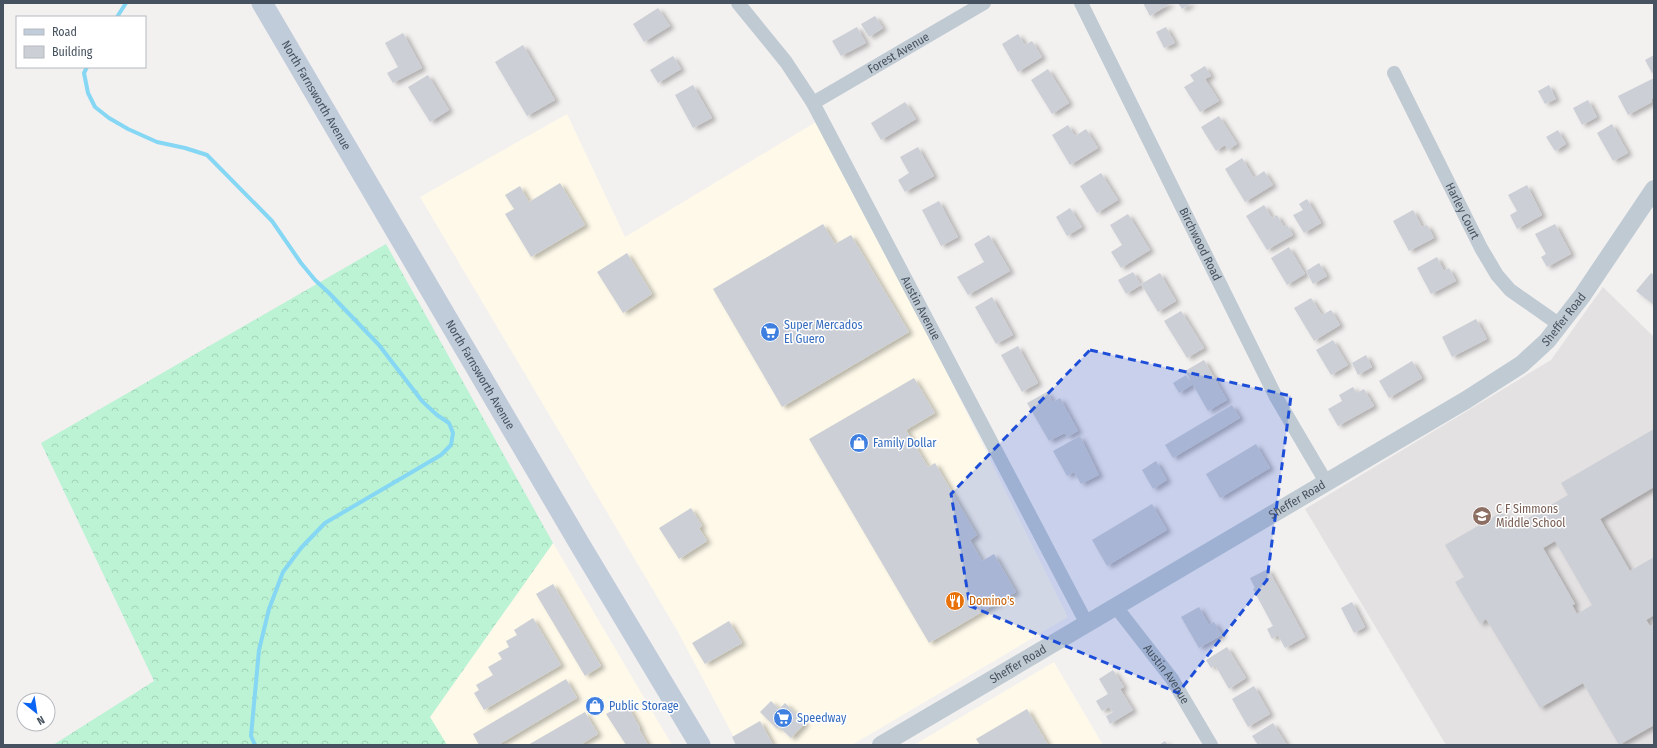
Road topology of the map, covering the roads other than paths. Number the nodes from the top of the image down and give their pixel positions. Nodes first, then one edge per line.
1 (262, 3) edge
2 (738, 3) edge
3 (984, 3) edge
4 (1081, 3) edge
5 (1394, 73) dead end
6 (813, 103) junction
7 (1654, 189) edge
8 (1560, 325) junction
9 (1326, 482) junction
10 (1116, 606) junction
11 (1087, 624) junction
12 (700, 745) edge
13 (881, 745) edge
14 (1211, 745) edge

1 - 12 main road, North Farnsworth Avenue
2 - 6 street, Austin Avenue
3 - 6 street, Forest Avenue
4 - 9 street, Birchwood Road
5 - 8 street, Harley Court
6 - 11 street, Austin Avenue
7 - 8 street, Sheffer Road
8 - 9 street, Sheffer Road
9 - 10 street, Sheffer Road
10 - 11 street, Sheffer Road
10 - 14 street, Austin Avenue
11 - 13 street, Sheffer Road

